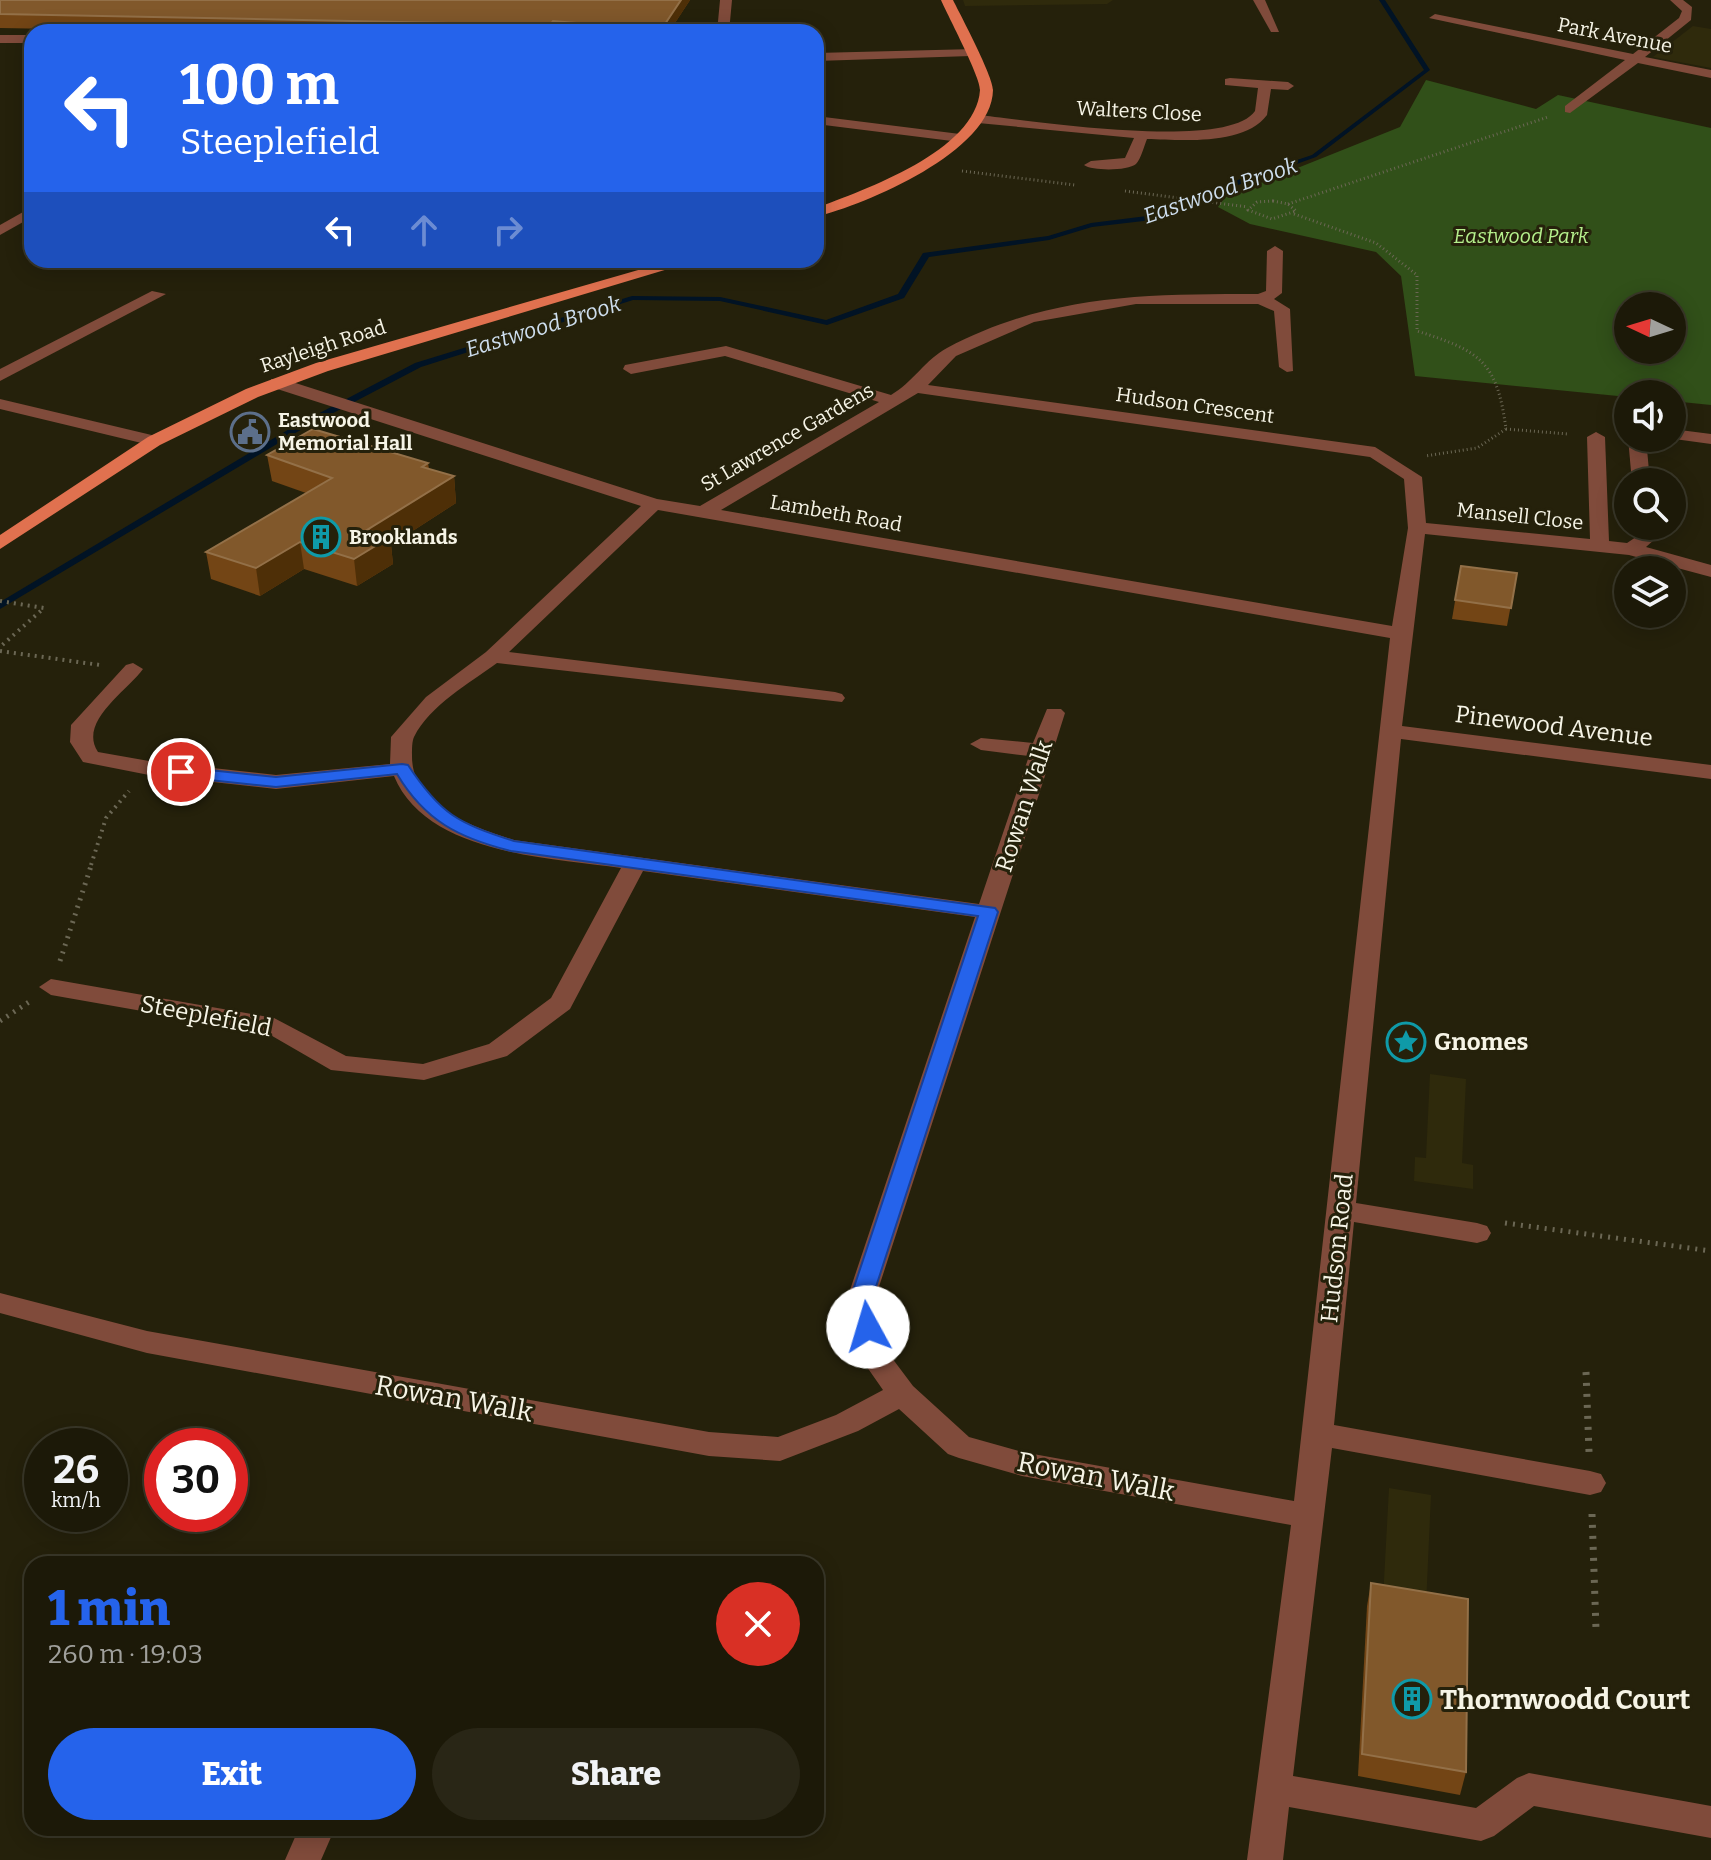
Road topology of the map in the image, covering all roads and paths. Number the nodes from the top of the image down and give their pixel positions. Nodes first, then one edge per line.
1 (726, 0) edge
2 (947, 0) edge
3 (1259, 0) edge
4 (1676, 0) edge
5 (1435, 18) dead end
6 (724, 24) edge
7 (1275, 29) dead end
8 (0, 39) edge
9 (24, 39) edge
10 (971, 52) junction
11 (824, 57) edge
12 (1636, 59) junction
13 (1711, 74) edge
14 (1230, 82) dead end
15 (1264, 84) junction
16 (1288, 86) dead end
17 (1570, 109) joint
18 (978, 119) junction
19 (824, 121) edge
20 (1143, 134) junction
21 (960, 138) junction
22 (921, 165) junction
23 (1091, 165) dead end
24 (1077, 185) dead end
25 (1124, 191) dead end
26 (1288, 204) junction
27 (1248, 207) junction
28 (824, 209) edge
29 (1294, 214) junction
30 (24, 216) edge
31 (0, 231) edge
32 (1275, 251) dead end
33 (663, 268) edge
34 (158, 294) dead end
35 (1261, 299) junction
36 (1287, 367) dead end
37 (631, 369) dead end
38 (0, 376) edge
39 (277, 383) junction
40 (915, 388) junction
41 (893, 401) junction
42 (0, 404) edge
43 (1686, 436) edge
44 (1596, 437) dead end
45 (1711, 439) edge
46 (154, 441) junction
47 (1389, 461) junction
48 (654, 504) junction
49 (704, 512) junction
50 (1417, 528) junction
51 (1644, 540) edge
52 (0, 543) edge
53 (1600, 546) junction
54 (1630, 549) junction
55 (1711, 571) edge
56 (0, 601) edge
57 (1401, 634) junction
58 (0, 649) edge
59 (493, 656) junction
60 (133, 669) joint
61 (800, 670) dead end
62 (789, 691) junction
63 (835, 698) dead end
64 (1054, 713) dead end
65 (1391, 731) junction
66 (981, 744) dead end
67 (1042, 751) junction
68 (149, 768) junction
69 (402, 769) junction
70 (1711, 772) edge
71 (635, 864) junction
72 (989, 912) junction
73 (51, 987) junction
74 (0, 1021) edge
75 (1341, 1210) junction
76 (1477, 1233) joint
77 (1711, 1251) edge
78 (0, 1303) edge
79 (902, 1394) junction
80 (1318, 1434) junction
81 (1590, 1483) dead end
82 (1308, 1516) junction
83 (1273, 1788) junction
84 (1711, 1822) edge
85 (314, 1836) edge
86 (303, 1860) edge
87 (1265, 1860) edge

1 - 6 street
2 - 10 main road
3 - 7 street
4 - 12 street
5 - 12 street, Park Avenue
8 - 9 street
10 - 11 street
10 - 18 main road
12 - 13 street, Park Avenue
12 - 17 street
14 - 15 street, Walters Close
15 - 16 street, Walters Close
15 - 20 street, Walters Close
17 - 26 path
18 - 20 street, Walters Close
18 - 21 main road
19 - 21 street
20 - 23 street
21 - 22 main road
22 - 24 path
22 - 28 main road
25 - 27 path
26 - 27 path
26 - 29 path
27 - 29 path
29 - 47 path
30 - 31 street
32 - 35 street
33 - 39 main road, Rayleigh Road
34 - 38 street
35 - 36 street
35 - 40 street, St Lawrence Gardens
37 - 41 street, St Lawrence Gardens
39 - 46 main road, Rayleigh Road
39 - 48 street, Lambeth Road
40 - 41 street, St Lawrence Gardens
40 - 47 street, Hudson Crescent
41 - 49 street, St Lawrence Gardens
42 - 46 street
43 - 45 street
44 - 53 street
46 - 52 main road, Rayleigh Road
47 - 50 street, Hudson Crescent
48 - 49 street, Lambeth Road
48 - 59 street
49 - 57 street, Lambeth Road
50 - 53 street, Mansell Close
50 - 57 street, Hudson Road
51 - 54 street
53 - 54 street, Mansell Close
54 - 55 street, Mansell Close
56 - 58 path
57 - 65 street, Hudson Road
58 - 60 path
59 - 62 street
59 - 69 street
60 - 68 street
61 - 62 street
62 - 63 street
64 - 67 street, Rowan Walk
65 - 70 street, Pinewood Avenue
65 - 75 street, Hudson Road
66 - 67 street
67 - 72 street, Rowan Walk
68 - 69 street
68 - 73 path
69 - 71 street
71 - 72 street
71 - 73 street, Steeplefield
72 - 79 street, Rowan Walk
73 - 74 path
75 - 76 street
75 - 80 street, Hudson Road
76 - 77 path
78 - 79 street, Rowan Walk
79 - 82 street, Rowan Walk
80 - 81 street
80 - 82 street, Hudson Road
82 - 83 street, Hudson Road
83 - 84 street
83 - 87 street, Hudson Road
85 - 86 street

